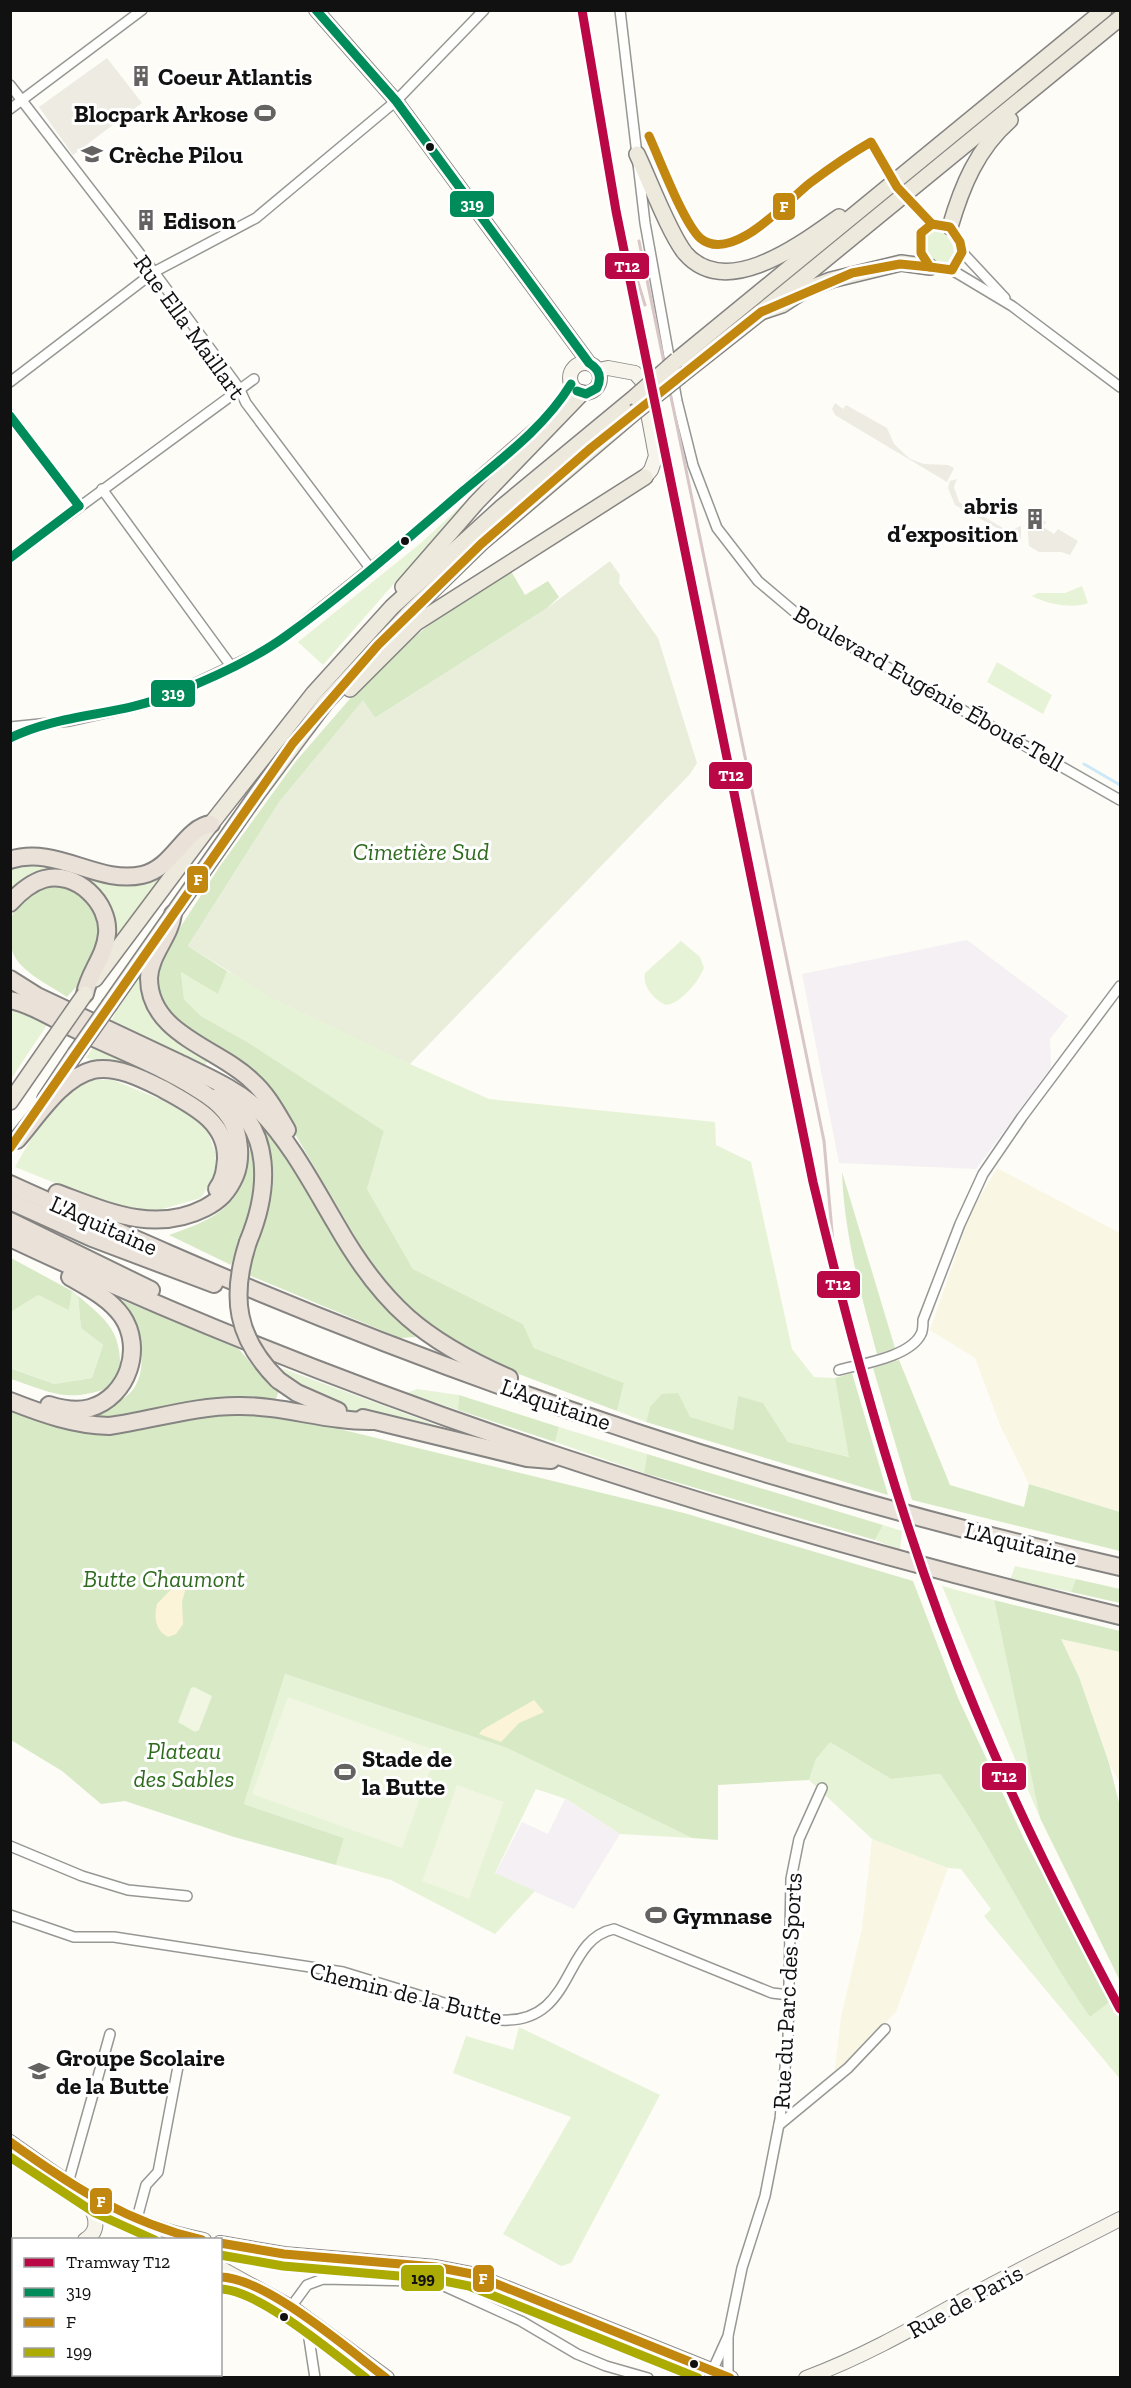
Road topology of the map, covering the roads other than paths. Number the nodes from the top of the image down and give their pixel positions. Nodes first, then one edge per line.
1 (142, 10) edge
2 (316, 10) edge
3 (484, 10) edge
4 (620, 10) edge
5 (1099, 13) edge
6 (1120, 18) edge
7 (10, 85) edge
8 (1036, 86) junction
9 (22, 100) junction
10 (396, 101) junction
11 (10, 109) edge
12 (637, 154) junction
13 (861, 210) junction
14 (950, 227) junction
15 (962, 252) junction
16 (930, 267) junction
17 (952, 270) junction
18 (154, 272) junction
19 (1012, 306) junction
20 (761, 312) junction
21 (572, 340) junction
22 (574, 368) junction
23 (596, 370) junction
24 (254, 379) dead end
25 (10, 382) edge
26 (1120, 387) edge
27 (239, 388) junction
28 (577, 390) junction
29 (635, 404) junction
30 (10, 415) edge
31 (645, 477) joint
32 (103, 488) junction
33 (79, 506) junction
34 (10, 558) edge
35 (370, 568) junction
36 (392, 607) junction
37 (231, 666) junction
38 (327, 702) junction
39 (10, 727) edge
40 (32, 727) junction
41 (10, 738) edge
42 (1120, 800) edge
43 (211, 824) junction
44 (12, 860) edge
45 (10, 903) edge
46 (173, 914) junction
47 (10, 965) edge
48 (10, 979) edge
49 (1120, 986) edge
50 (85, 993) junction
51 (13, 999) edge
52 (79, 1015) junction
53 (167, 1073) junction
54 (10, 1102) edge
55 (14, 1145) edge
56 (10, 1174) edge
57 (311, 1179) junction
58 (10, 1184) edge
59 (10, 1202) edge
60 (204, 1208) junction
61 (10, 1221) edge
62 (10, 1238) edge
63 (31, 1248) junction
64 (306, 1313) junction
65 (839, 1370) dead end
66 (323, 1372) junction
67 (10, 1390) edge
68 (10, 1401) edge
69 (555, 1405) junction
70 (374, 1421) junction
71 (573, 1462) junction
72 (1120, 1568) edge
73 (1120, 1616) edge
74 (822, 1788) dead end
75 (10, 1846) edge
76 (187, 1896) dead end
77 (10, 1915) edge
78 (789, 1995) junction
79 (885, 2029) dead end
80 (111, 2034) dead end
81 (180, 2056) dead end
82 (779, 2125) junction
83 (10, 2142) edge
84 (68, 2183) junction
85 (84, 2194) junction
86 (1120, 2219) edge
87 (136, 2222) junction
88 (179, 2237) edge
89 (86, 2238) edge
90 (222, 2243) edge
91 (222, 2269) edge
92 (222, 2277) edge
93 (235, 2277) junction
94 (291, 2307) junction
95 (306, 2319) junction
96 (728, 2336) junction
97 (712, 2374) edge
98 (729, 2377) edge
99 (315, 2378) edge
100 (387, 2378) edge
101 (648, 2378) edge
102 (806, 2378) edge

1 - 9 street
2 - 10 street
3 - 10 street
4 - 12 street, Boulevard Eugénie Éboué-Tell
5 - 13 main road
6 - 8 main road
7 - 9 street, Rue Ella Maillart
8 - 14 main road
8 - 20 main road
9 - 11 street
9 - 18 street, Rue Ella Maillart
10 - 18 street
10 - 21 street
12 - 13 main road
12 - 42 street, Boulevard Eugénie Éboué-Tell
13 - 29 main road, bridge
14 - 15 street
14 - 16 street
15 - 17 street
15 - 19 street
16 - 17 street
16 - 20 main road
17 - 19 street
18 - 25 street
18 - 27 street, Rue Ella Maillart
19 - 26 street
20 - 29 main road, bridge
21 - 22 street
21 - 23 street
22 - 23 street
22 - 28 street
23 - 28 street
23 - 31 street
24 - 27 street
27 - 32 street
27 - 35 street, Rue Ella Maillart
28 - 35 street
28 - 36 main road
29 - 36 main road
29 - 38 main road
30 - 33 street
31 - 38 main road
32 - 33 street
32 - 37 street
33 - 34 street
35 - 37 street
36 - 43 main road
37 - 40 street
38 - 46 main road
39 - 40 street
40 - 41 street
43 - 44 highway
43 - 50 main road
45 - 50 highway
46 - 55 main road, bridge
46 - 57 highway
47 - 52 highway
48 - 52 highway
49 - 65 street
50 - 54 main road, bridge
51 - 53 highway
52 - 57 highway
53 - 60 highway
53 - 70 highway, bridge
55 - 60 highway
56 - 60 highway
57 - 69 highway
58 - 64 highway, L'Aquitaine
59 - 64 highway
61 - 66 highway
62 - 63 highway, L'Aquitaine
63 - 66 highway, L'Aquitaine
63 - 67 highway
64 - 69 highway, L'Aquitaine
66 - 71 highway, L'Aquitaine
68 - 70 highway
69 - 72 highway, L'Aquitaine
70 - 71 highway
71 - 73 highway, L'Aquitaine
74 - 78 street, Rue du Parc des Sports
75 - 76 street
77 - 78 street, Chemin de la Butte
78 - 82 street, Rue du Parc des Sports
79 - 82 street
80 - 84 street
81 - 87 street
82 - 96 street, Rue du Parc des Sports
83 - 84 street
84 - 85 street
85 - 87 street
85 - 89 street
86 - 102 street, Rue de Paris
87 - 88 street
90 - 97 street
91 - 93 street
92 - 93 street
93 - 94 street
94 - 95 street
94 - 101 street
95 - 99 street
95 - 100 street
96 - 97 street, Rue du Parc des Sports
96 - 98 street
97 - 98 street

